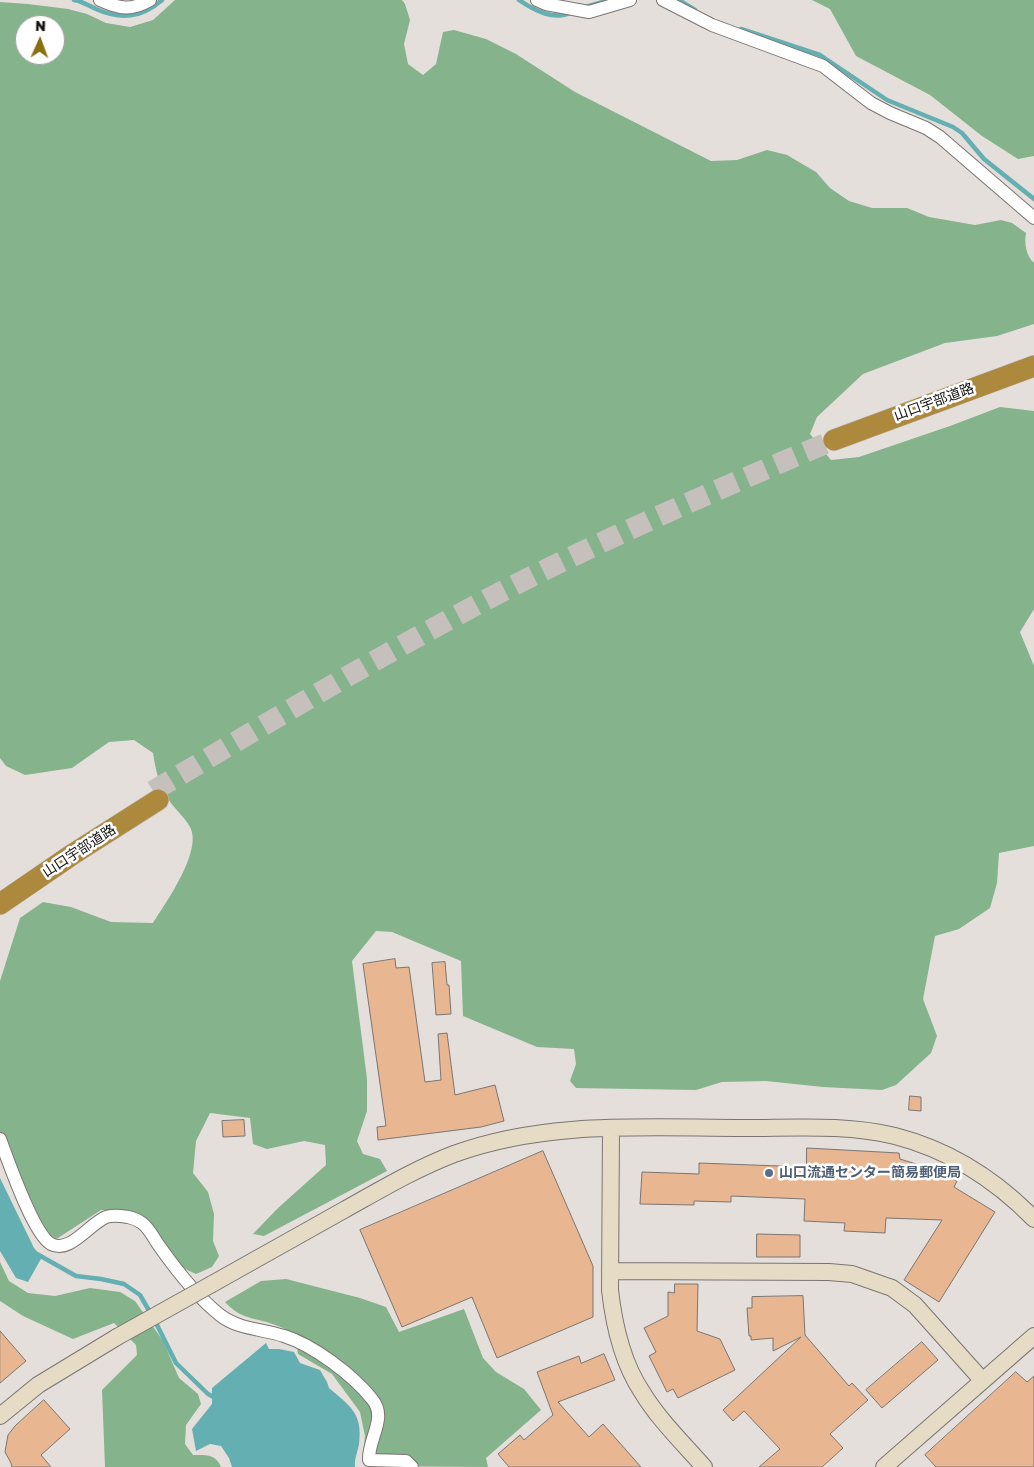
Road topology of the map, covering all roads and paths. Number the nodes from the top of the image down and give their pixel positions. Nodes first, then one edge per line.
1 (100, 0) edge
2 (150, 0) edge
3 (537, 0) edge
4 (630, 0) edge
5 (663, 0) edge
6 (1034, 218) edge
7 (1034, 366) edge
8 (1034, 375) edge
9 (0, 890) edge
10 (0, 904) edge
11 (610, 1128) junction
12 (0, 1139) edge
13 (1034, 1219) edge
14 (610, 1271) junction
15 (1034, 1336) edge
16 (982, 1380) junction
17 (0, 1416) edge
18 (412, 1467) edge
19 (704, 1467) edge
20 (884, 1467) edge

1 - 2 street
3 - 4 street
5 - 6 street
7 - 8 highway, 山口宇部道路
9 - 10 highway, 山口宇部道路
11 - 13 street
11 - 14 street
11 - 17 street, bridge
12 - 18 street
14 - 16 street
14 - 19 street
15 - 16 street
16 - 20 street

